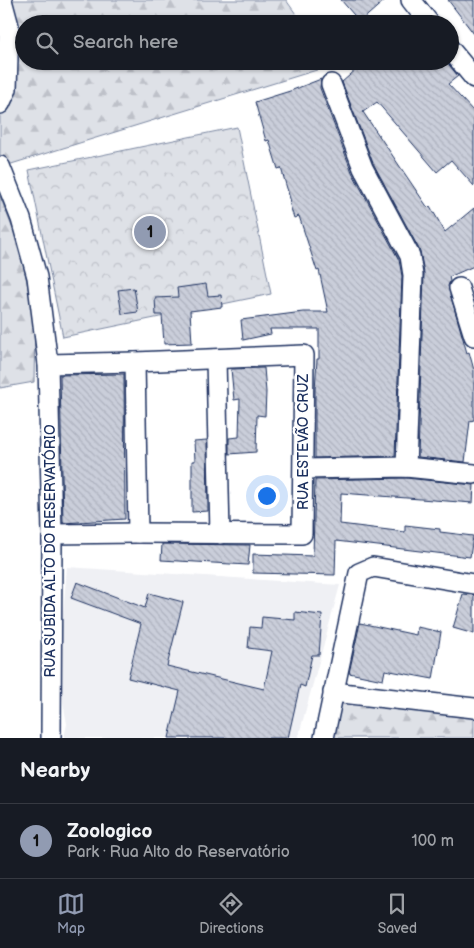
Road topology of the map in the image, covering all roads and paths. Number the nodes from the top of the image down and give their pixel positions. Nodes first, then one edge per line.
1 (2, 0) edge
2 (411, 0) edge
3 (423, 15) edge
4 (459, 59) edge
5 (474, 78) edge
6 (331, 84) dead end
7 (0, 104) edge
8 (0, 166) edge
9 (459, 288) dead end
10 (474, 336) edge
11 (216, 359) junction
12 (135, 362) junction
13 (48, 364) junction
14 (406, 467) junction
15 (304, 469) junction
16 (474, 474) edge
17 (138, 533) junction
18 (52, 534) junction
19 (220, 534) junction
20 (474, 584) edge
21 (333, 692) junction
22 (474, 708) edge
23 (51, 738) edge
24 (324, 738) edge

1 - 7 street
2 - 3 street
4 - 5 street
6 - 14 street
8 - 13 street, RUA SUBIDA ALTO DO RESERVATÓRIO
9 - 10 street
11 - 12 street, RUA ESTEVÃO CRUZ
11 - 15 street, RUA ESTEVÃO CRUZ
11 - 19 street
12 - 13 street, RUA ESTEVÃO CRUZ
12 - 17 street
13 - 18 street, RUA SUBIDA ALTO DO RESERVATÓRIO
14 - 15 street
14 - 16 street
15 - 19 street, RUA ESTEVÃO CRUZ
17 - 18 street, RUA ESTEVÃO CRUZ
17 - 19 street, RUA ESTEVÃO CRUZ
18 - 23 street, RUA SUBIDA ALTO DO RESERVATÓRIO
20 - 21 street
21 - 22 street
21 - 24 street

